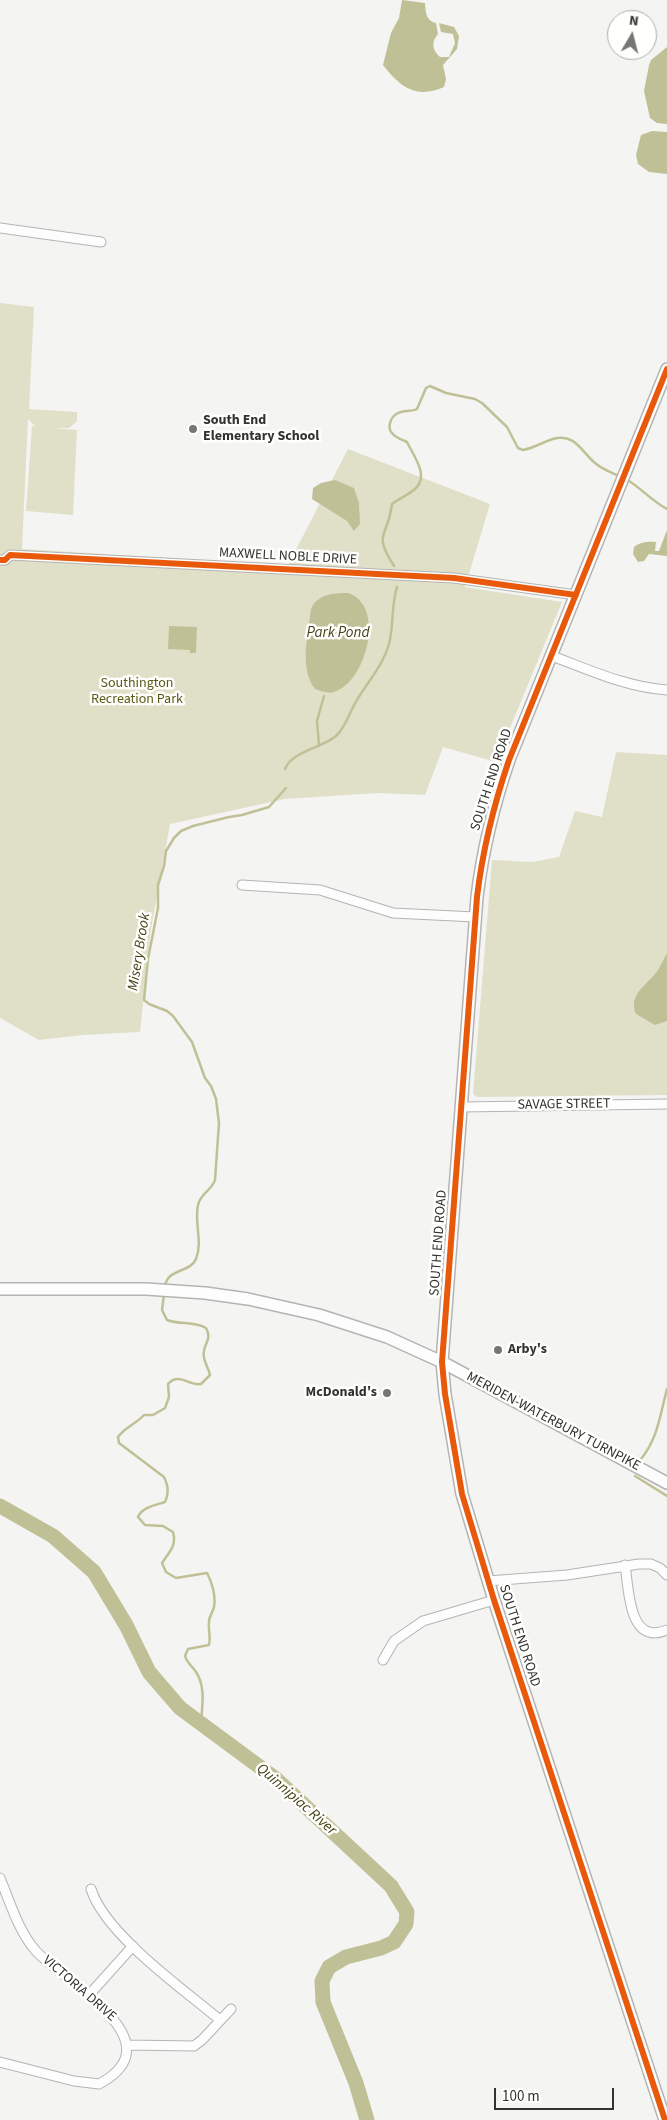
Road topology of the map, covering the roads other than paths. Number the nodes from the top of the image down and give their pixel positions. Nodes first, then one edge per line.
1 (0, 228) edge
2 (101, 242) dead end
3 (667, 370) edge
4 (0, 560) edge
5 (576, 595) junction
6 (552, 656) junction
7 (667, 690) edge
8 (242, 885) dead end
9 (475, 917) junction
10 (667, 1104) edge
11 (461, 1107) junction
12 (0, 1289) edge
13 (442, 1362) junction
14 (667, 1483) edge
15 (625, 1565) junction
16 (667, 1575) edge
17 (488, 1581) junction
18 (494, 1600) junction
19 (667, 1630) edge
20 (383, 1660) dead end
21 (0, 1878) edge
22 (91, 1889) dead end
23 (133, 1946) junction
24 (88, 1996) junction
25 (231, 2009) dead end
26 (220, 2020) junction
27 (127, 2046) junction
28 (0, 2062) edge
29 (665, 2120) edge

1 - 2 street
3 - 5 street, SOUTH END ROAD
4 - 5 street, MAXWELL NOBLE DRIVE
5 - 6 street, SOUTH END ROAD
6 - 7 street
6 - 9 street, SOUTH END ROAD
8 - 9 street
9 - 11 street, SOUTH END ROAD
10 - 11 street, SAVAGE STREET
11 - 13 street, SOUTH END ROAD
12 - 13 street, MERIDEN-WATERBURY TURNPIKE
13 - 14 street, MERIDEN-WATERBURY TURNPIKE
13 - 17 street, SOUTH END ROAD
15 - 16 street
15 - 17 street
15 - 19 street
17 - 18 street, SOUTH END ROAD
18 - 20 street
18 - 29 street, SOUTH END ROAD
21 - 24 street, VICTORIA DRIVE
22 - 23 street
23 - 24 street
23 - 26 street
24 - 27 street, VICTORIA DRIVE
25 - 26 street
26 - 27 street
27 - 28 street

